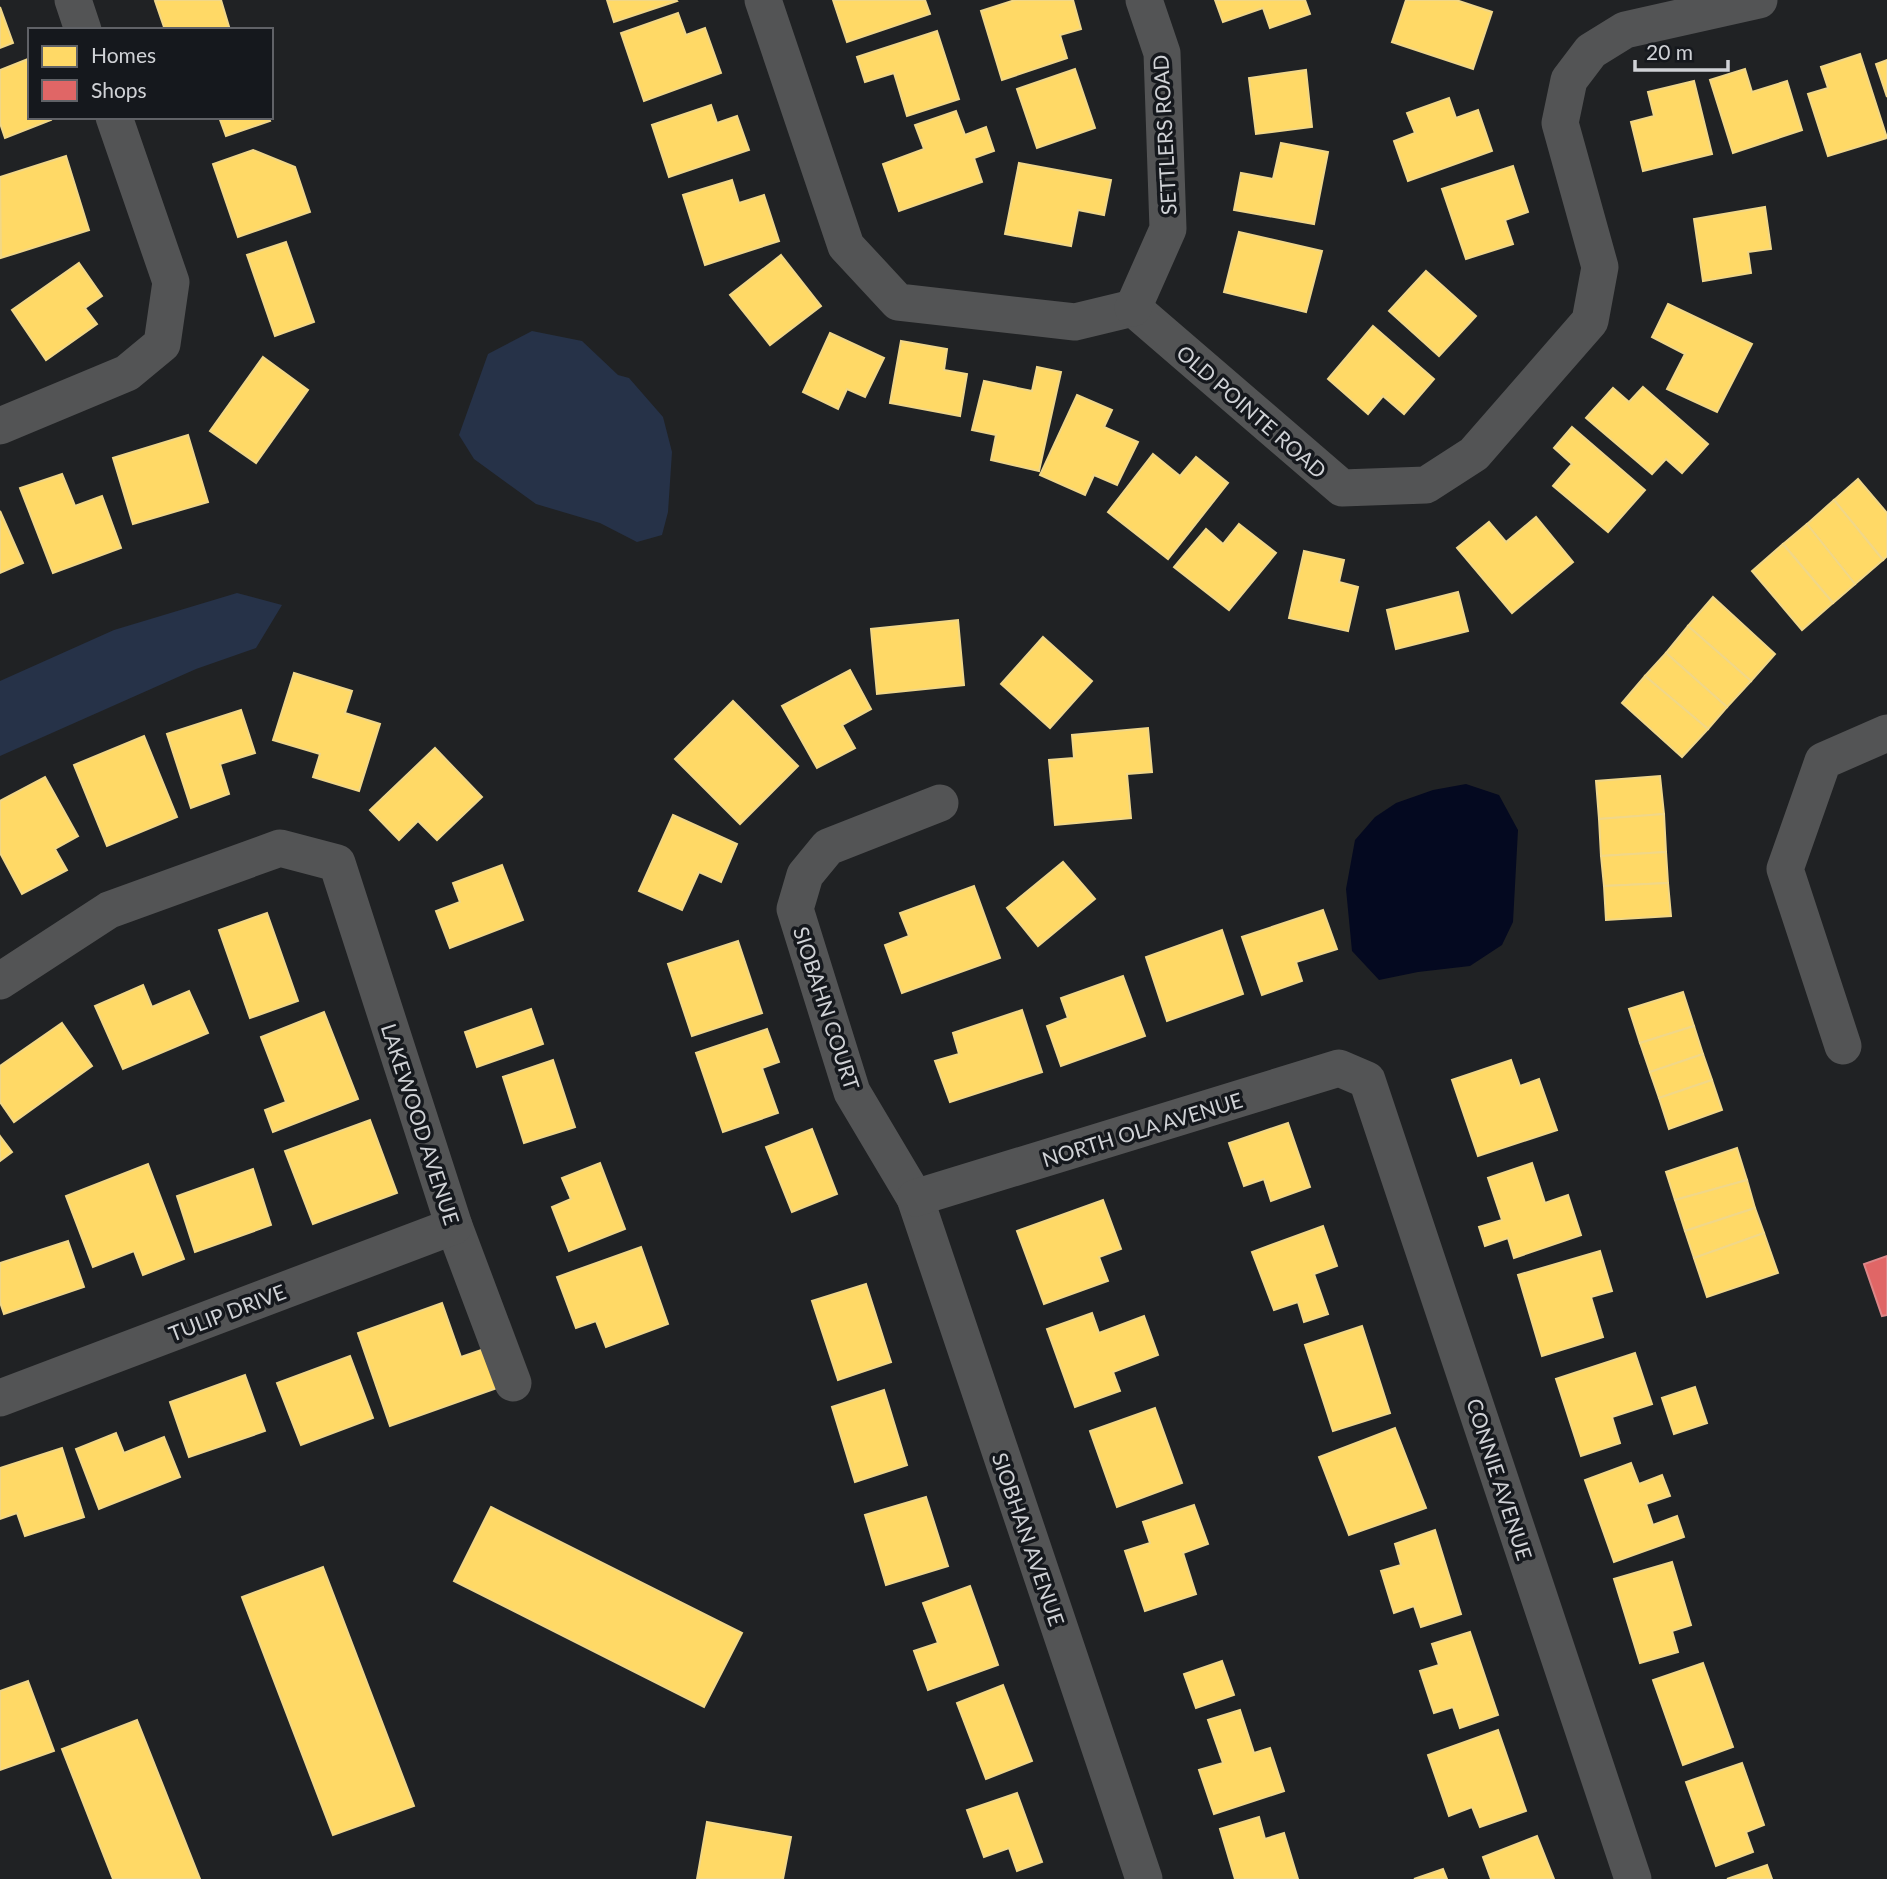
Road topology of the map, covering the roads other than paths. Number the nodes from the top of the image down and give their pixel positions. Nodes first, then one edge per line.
1 (72, 0) edge
2 (763, 0) edge
3 (1144, 0) edge
4 (1759, 0) edge
5 (82, 28) edge
6 (115, 119) edge
7 (1133, 308) junction
8 (0, 426) edge
9 (1887, 733) edge
10 (940, 803) dead end
11 (0, 981) edge
12 (1843, 1046) dead end
13 (1367, 1080) joint
14 (915, 1198) junction
15 (454, 1226) junction
16 (513, 1382) dead end
17 (0, 1398) edge
18 (1144, 1879) edge
19 (1633, 1879) edge

1 - 5 street
2 - 7 street
3 - 7 street, SETTLERS ROAD
4 - 7 street, OLD POINTE ROAD
6 - 8 street
9 - 12 street
10 - 14 street, SIOBAHN COURT
11 - 15 street, LAKEWOOD AVENUE
13 - 14 street, NORTH OLA AVENUE
13 - 19 street, CONNIE AVENUE
14 - 18 street, SIOBHAN AVENUE
15 - 16 street, LAKEWOOD AVENUE
15 - 17 street, TULIP DRIVE

